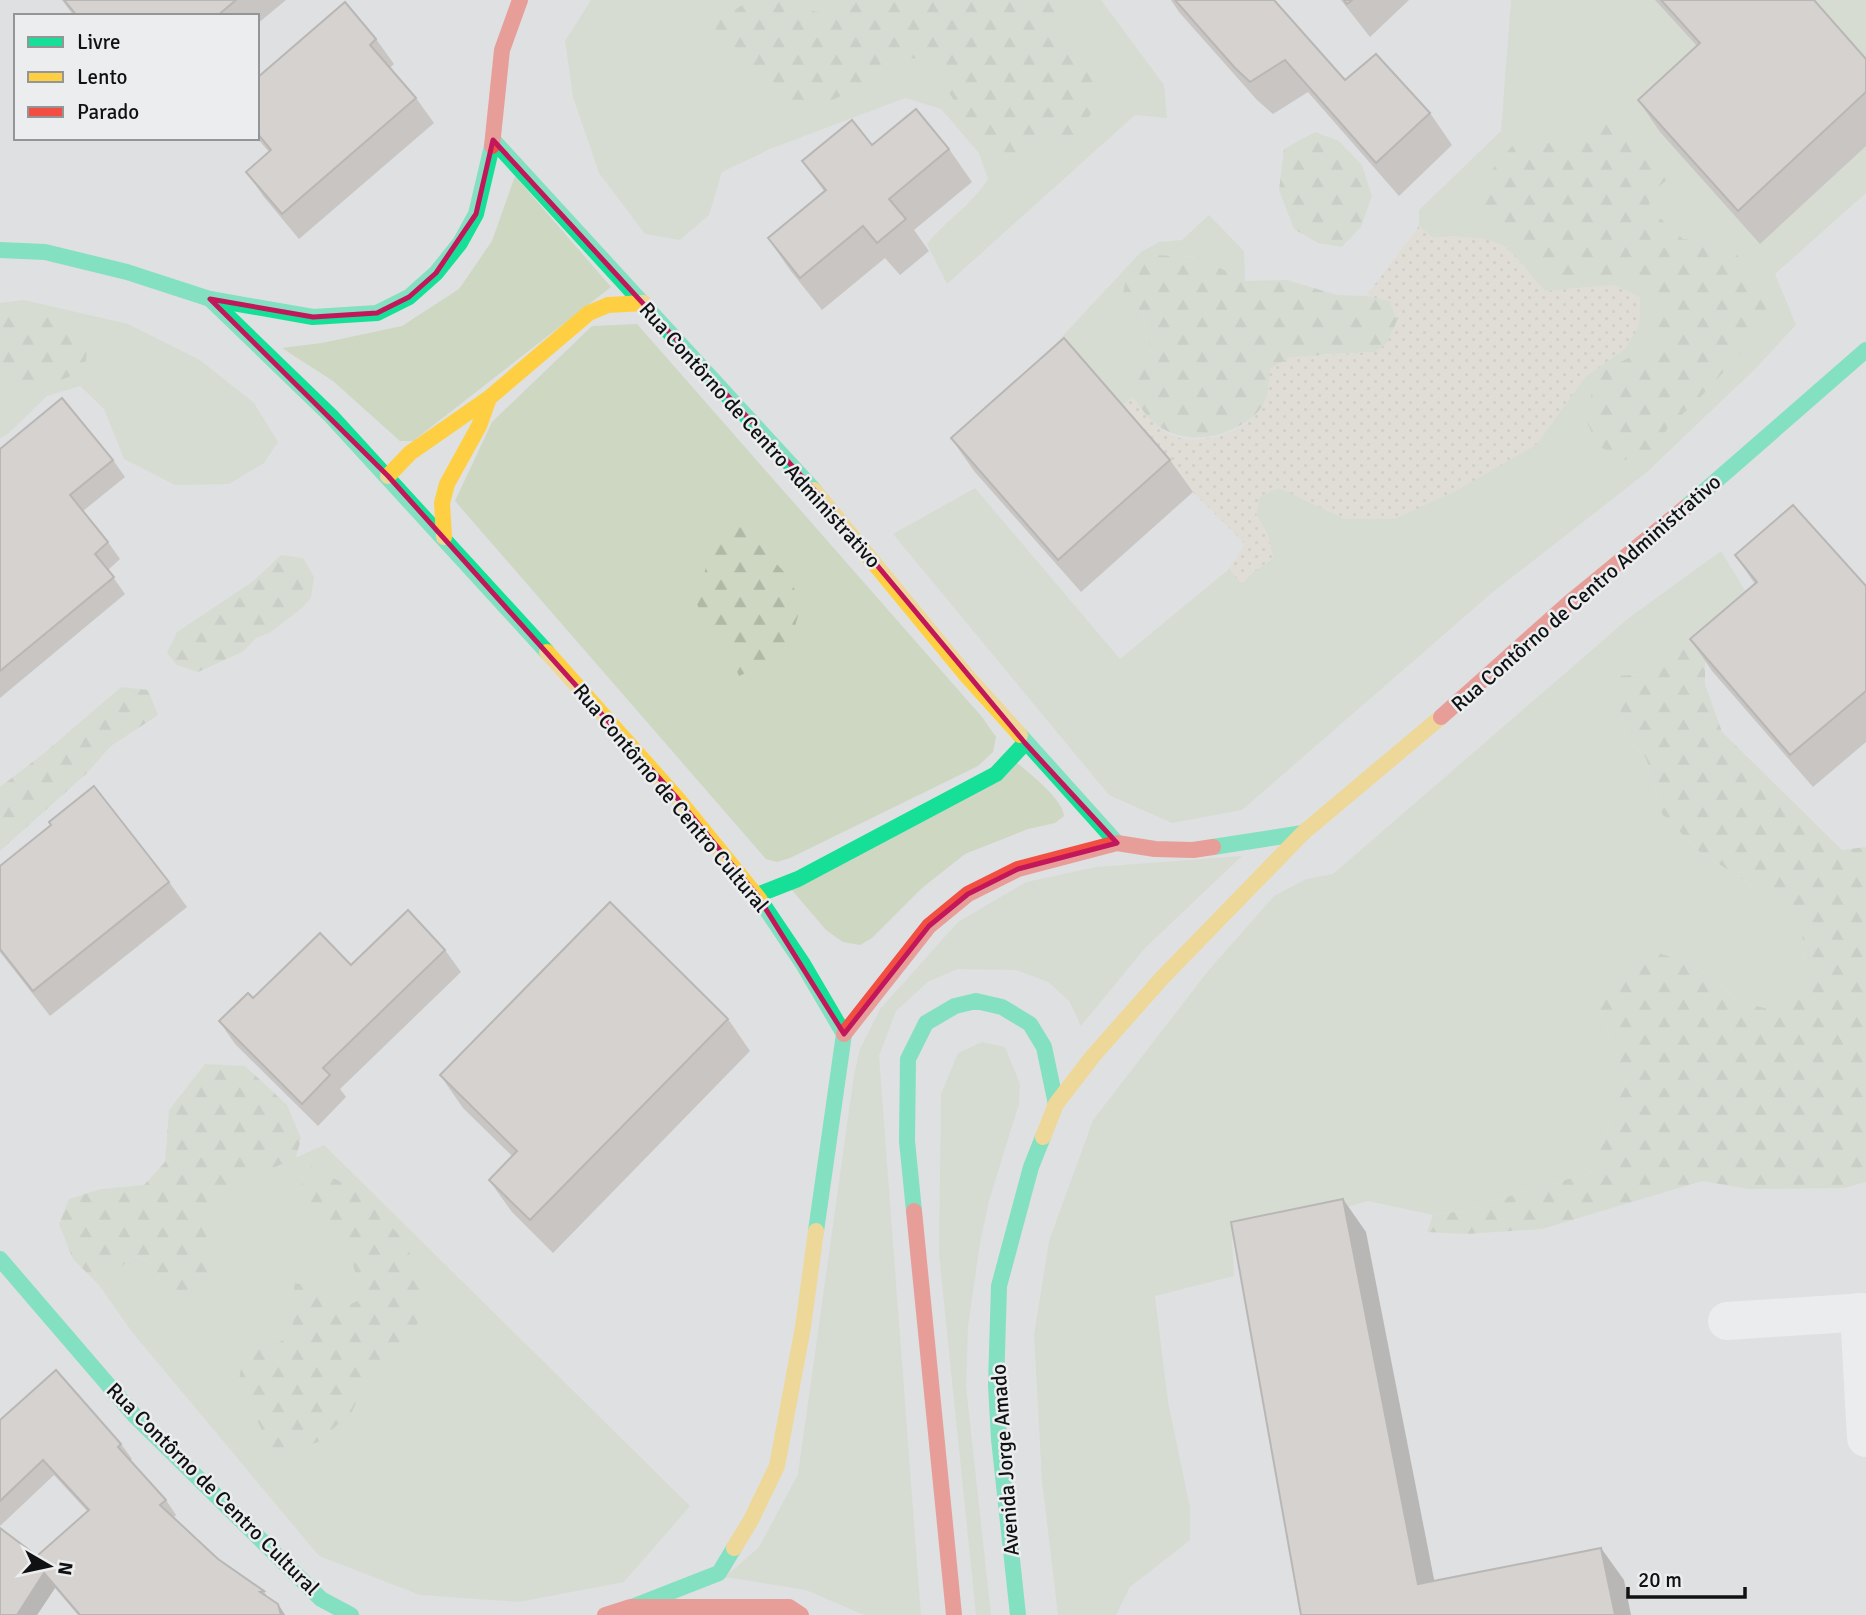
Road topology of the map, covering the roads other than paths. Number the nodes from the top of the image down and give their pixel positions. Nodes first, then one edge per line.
1 (520, 0) edge
2 (493, 140) junction
3 (0, 250) edge
4 (210, 299) junction
5 (644, 303) junction
6 (1866, 350) edge
7 (489, 398) junction
8 (388, 477) junction
9 (444, 537) junction
10 (1025, 743) junction
11 (1303, 833) junction
12 (1117, 843) junction
13 (757, 895) junction
14 (844, 1034) junction
15 (1056, 1104) junction
16 (0, 1259) edge
17 (1863, 1312) edge
18 (1727, 1321) dead end
19 (1866, 1438) edge
20 (630, 1607) junction
21 (351, 1615) edge
22 (604, 1615) edge
23 (801, 1615) edge
24 (954, 1615) edge
25 (1018, 1615) edge

1 - 2 street
2 - 4 street, Rua Contôrno de Centro Cultural
2 - 5 street, Rua Contôrno de Centro Administrativo
3 - 4 street, Rua Contôrno de Centro Cultural
4 - 8 street, Rua Contôrno de Centro Cultural
5 - 7 street
5 - 10 street, Rua Contôrno de Centro Administrativo
6 - 11 street, Rua Contôrno de Centro Administrativo
7 - 8 street
7 - 9 street
8 - 9 street, Rua Contôrno de Centro Cultural
9 - 13 street, Rua Contôrno de Centro Cultural
10 - 12 street, Rua Contôrno de Centro Administrativo
10 - 13 street
11 - 12 street
11 - 15 street, Rua Contôrno de Centro Administrativo
12 - 14 street
13 - 14 street, Rua Contôrno de Centro Cultural
14 - 20 street
15 - 24 street
15 - 25 street, Avenida Jorge Amado
16 - 21 street, Rua Contôrno de Centro Cultural
17 - 18 street
17 - 19 street
20 - 22 street
20 - 23 street

